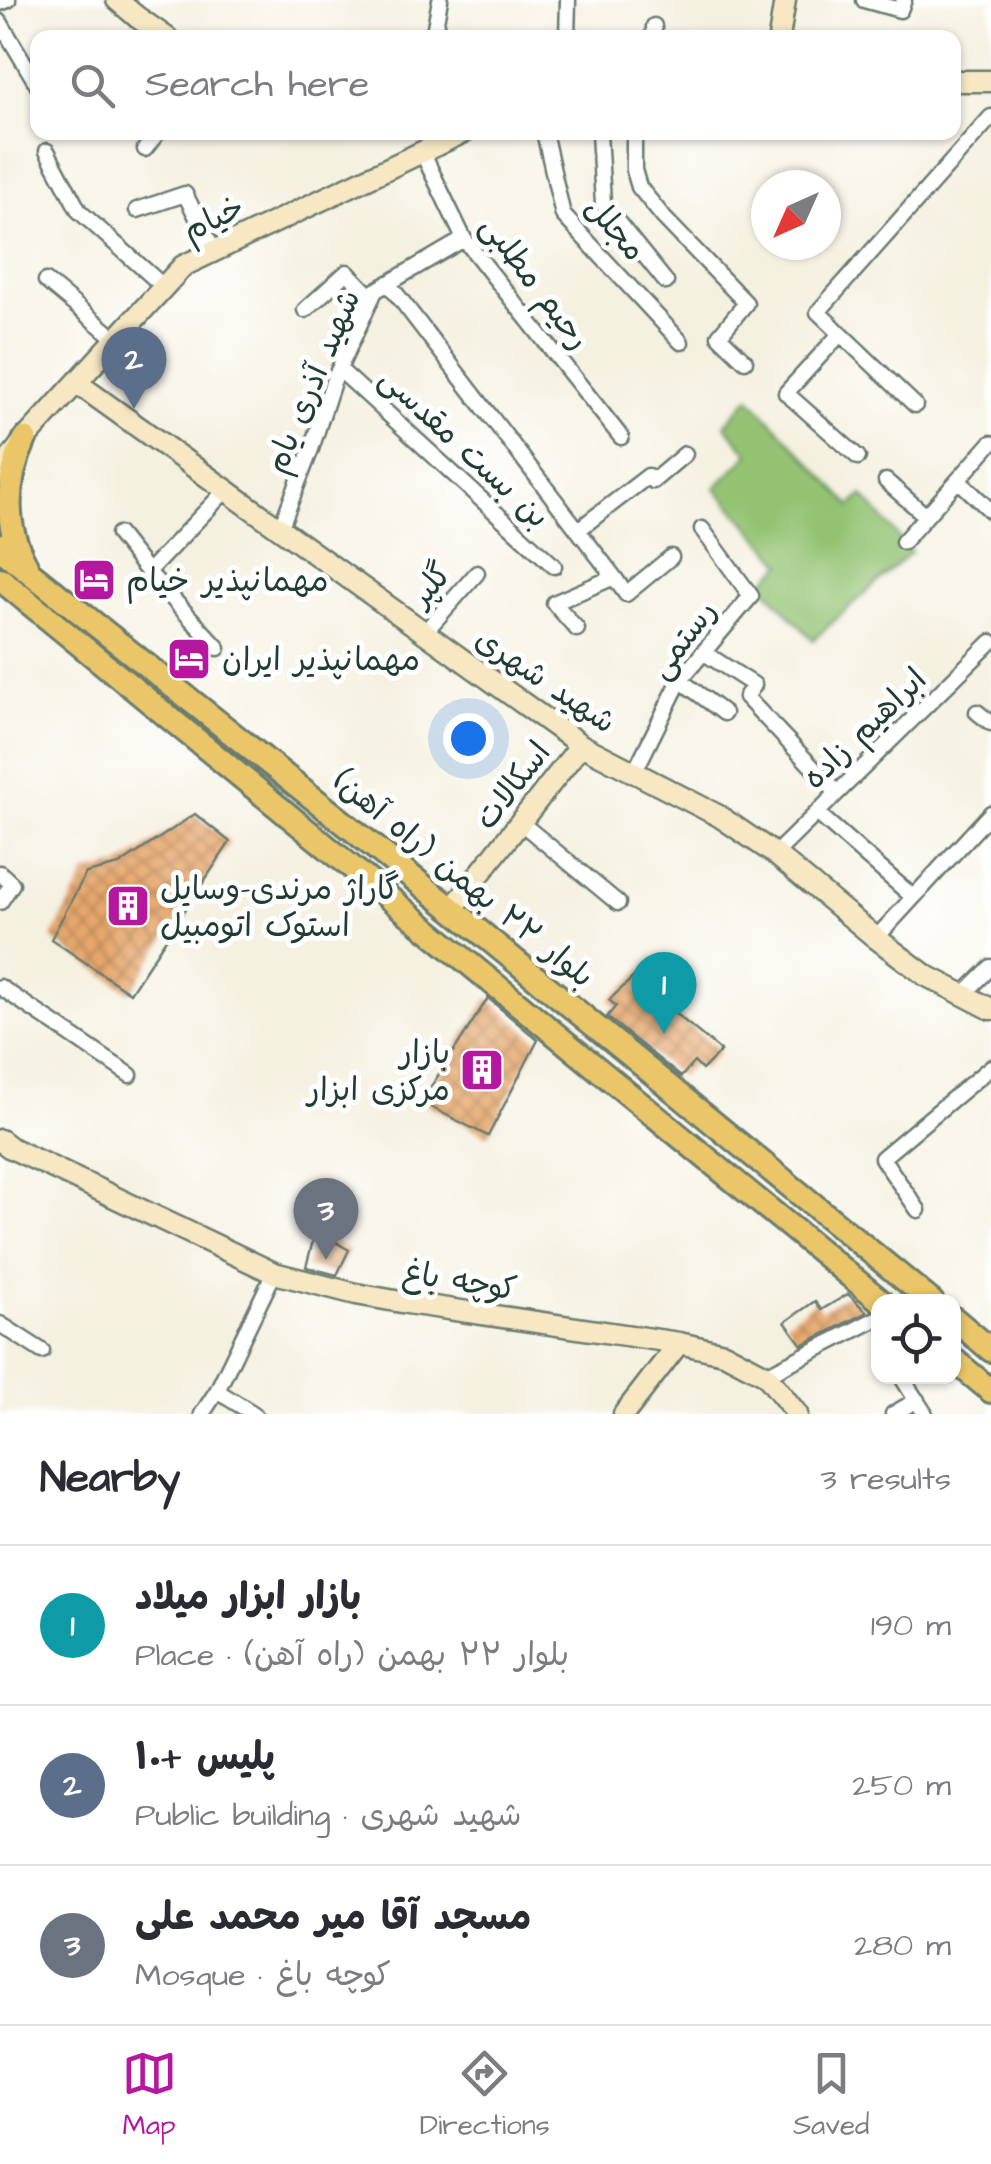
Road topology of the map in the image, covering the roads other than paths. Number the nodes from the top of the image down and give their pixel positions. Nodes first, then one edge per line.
1 (8, 0) edge
2 (117, 0) edge
3 (440, 0) edge
4 (568, 0) edge
5 (785, 0) edge
6 (864, 0) edge
7 (904, 0) edge
8 (0, 4) edge
9 (0, 22) edge
10 (156, 30) edge
11 (434, 30) edge
12 (567, 30) edge
13 (780, 30) edge
14 (30, 73) edge
15 (991, 80) edge
16 (961, 81) edge
17 (991, 117) edge
18 (152, 140) edge
19 (445, 140) edge
20 (546, 140) edge
21 (599, 140) edge
22 (634, 141) dead end
23 (145, 149) dead end
24 (47, 151) dead end
25 (422, 152) junction
26 (137, 210) dead end
27 (464, 239) junction
28 (214, 251) junction
29 (46, 281) dead end
30 (666, 282) dead end
31 (388, 283) junction
32 (164, 287) junction
33 (372, 298) junction
34 (304, 310) dead end
35 (840, 334) junction
36 (117, 340) junction
37 (681, 342) dead end
38 (746, 361) dead end
39 (340, 369) junction
40 (77, 384) junction
41 (914, 405) dead end
42 (621, 437) dead end
43 (25, 439) junction
44 (991, 442) edge
45 (685, 454) dead end
46 (858, 457) dead end
47 (0, 472) edge
48 (958, 480) junction
49 (886, 481) dead end
50 (226, 490) junction
51 (991, 511) edge
52 (926, 516) junction
53 (280, 529) junction
54 (702, 529) dead end
55 (578, 530) junction
56 (118, 534) dead end
57 (903, 542) dead end
58 (0, 545) edge
59 (671, 557) dead end
60 (554, 566) dead end
61 (31, 572) junction
62 (148, 572) junction
63 (477, 572) dead end
64 (614, 577) junction
65 (0, 579) edge
66 (577, 629) dead end
67 (424, 632) junction
68 (991, 642) edge
69 (218, 648) dead end
70 (703, 652) junction
71 (680, 680) junction
72 (724, 712) dead end
73 (978, 712) dead end
74 (991, 722) edge
75 (581, 746) junction
76 (634, 772) junction
77 (837, 794) junction
78 (991, 812) edge
79 (817, 813) junction
80 (520, 822) junction
81 (774, 854) junction
82 (0, 873) edge
83 (913, 898) junction
84 (0, 902) edge
85 (618, 902) dead end
86 (452, 908) junction
87 (876, 938) junction
88 (991, 967) edge
89 (0, 987) edge
90 (964, 995) junction
91 (991, 1010) edge
92 (991, 1067) edge
93 (130, 1075) dead end
94 (0, 1142) edge
95 (918, 1210) dead end
96 (274, 1273) junction
97 (872, 1294) edge
98 (922, 1294) edge
99 (871, 1322) edge
100 (0, 1324) edge
101 (961, 1325) edge
102 (679, 1343) junction
103 (991, 1350) edge
104 (42, 1351) dead end
105 (961, 1366) edge
106 (766, 1375) junction
107 (906, 1384) edge
108 (217, 1391) junction
109 (991, 1391) edge
110 (917, 1400) junction
111 (202, 1414) edge
112 (254, 1414) edge
113 (624, 1414) edge
114 (797, 1414) edge
115 (893, 1414) edge
116 (926, 1414) edge

1 - 8 street
2 - 10 main road
3 - 11 street
4 - 12 street
5 - 13 main road
6 - 7 street
9 - 14 street
15 - 16 main road
17 - 35 street
18 - 23 street
19 - 25 main road, خیام
20 - 37 street, مجلل
21 - 30 street
22 - 38 street
24 - 32 street
25 - 27 street, رحیم مطلبی
25 - 28 main road, خیام
26 - 28 street
27 - 31 street, شهید آذری یام
27 - 42 street, رحیم مطلبی
28 - 32 main road, خیام
29 - 36 street
31 - 33 street, شهید آذری یام
31 - 55 street
32 - 36 main road, خیام
33 - 34 street
33 - 39 street, شهید آذری یام
35 - 41 street
35 - 46 street
36 - 40 main road, خیام
39 - 53 street, شهید آذری یام
39 - 60 street, بن بست مقدسی
40 - 43 main road, خیام
40 - 50 main road, شهید شهری
43 - 47 main road, خیام
43 - 61 main road
44 - 48 street
45 - 55 street
48 - 51 street
48 - 52 street
49 - 52 street
50 - 53 main road, شهید شهری
50 - 62 street
52 - 57 street
53 - 67 main road, شهید شهری
54 - 70 street, رستمی
55 - 64 street
56 - 62 street
58 - 61 main road, بلوار ۲۲ بهمن (راه آهن)
59 - 64 street
61 - 86 main road, بلوار ۲۲ بهمن (راه آهن)
62 - 69 street
63 - 67 street, گلپر
64 - 66 street
65 - 97 main road, بلوار ۲۲ بهمن (راه آهن)
67 - 75 main road, شهید شهری
68 - 77 street, ابراهیم زاده
70 - 71 street, رستمی
70 - 77 street
71 - 72 street
71 - 76 street, رستمی
73 - 74 street
75 - 76 main road, شهید شهری
75 - 80 main road, اسکالات
76 - 81 main road, شهید شهری
77 - 79 street, ابراهیم زاده
78 - 83 street
79 - 81 street, ابراهیم زاده
79 - 83 street
80 - 85 street
80 - 86 main road, اسکالات
81 - 87 main road, شهید شهری
82 - 84 street
83 - 87 street
86 - 98 main road, بلوار ۲۲ بهمن (راه آهن)
87 - 90 main road, شهید شهری
88 - 90 street
89 - 93 street
90 - 91 main road, شهید شهری
92 - 95 street
94 - 96 main road, کوچه باغ
96 - 102 main road, کوچه باغ
96 - 108 street
99 - 106 street
100 - 104 street
101 - 103 main road
102 - 106 main road, کوچه باغ
102 - 113 main road
105 - 109 main road
106 - 114 main road, کوچه باغ
107 - 110 street
108 - 111 street
108 - 112 street
110 - 115 street
110 - 116 street

